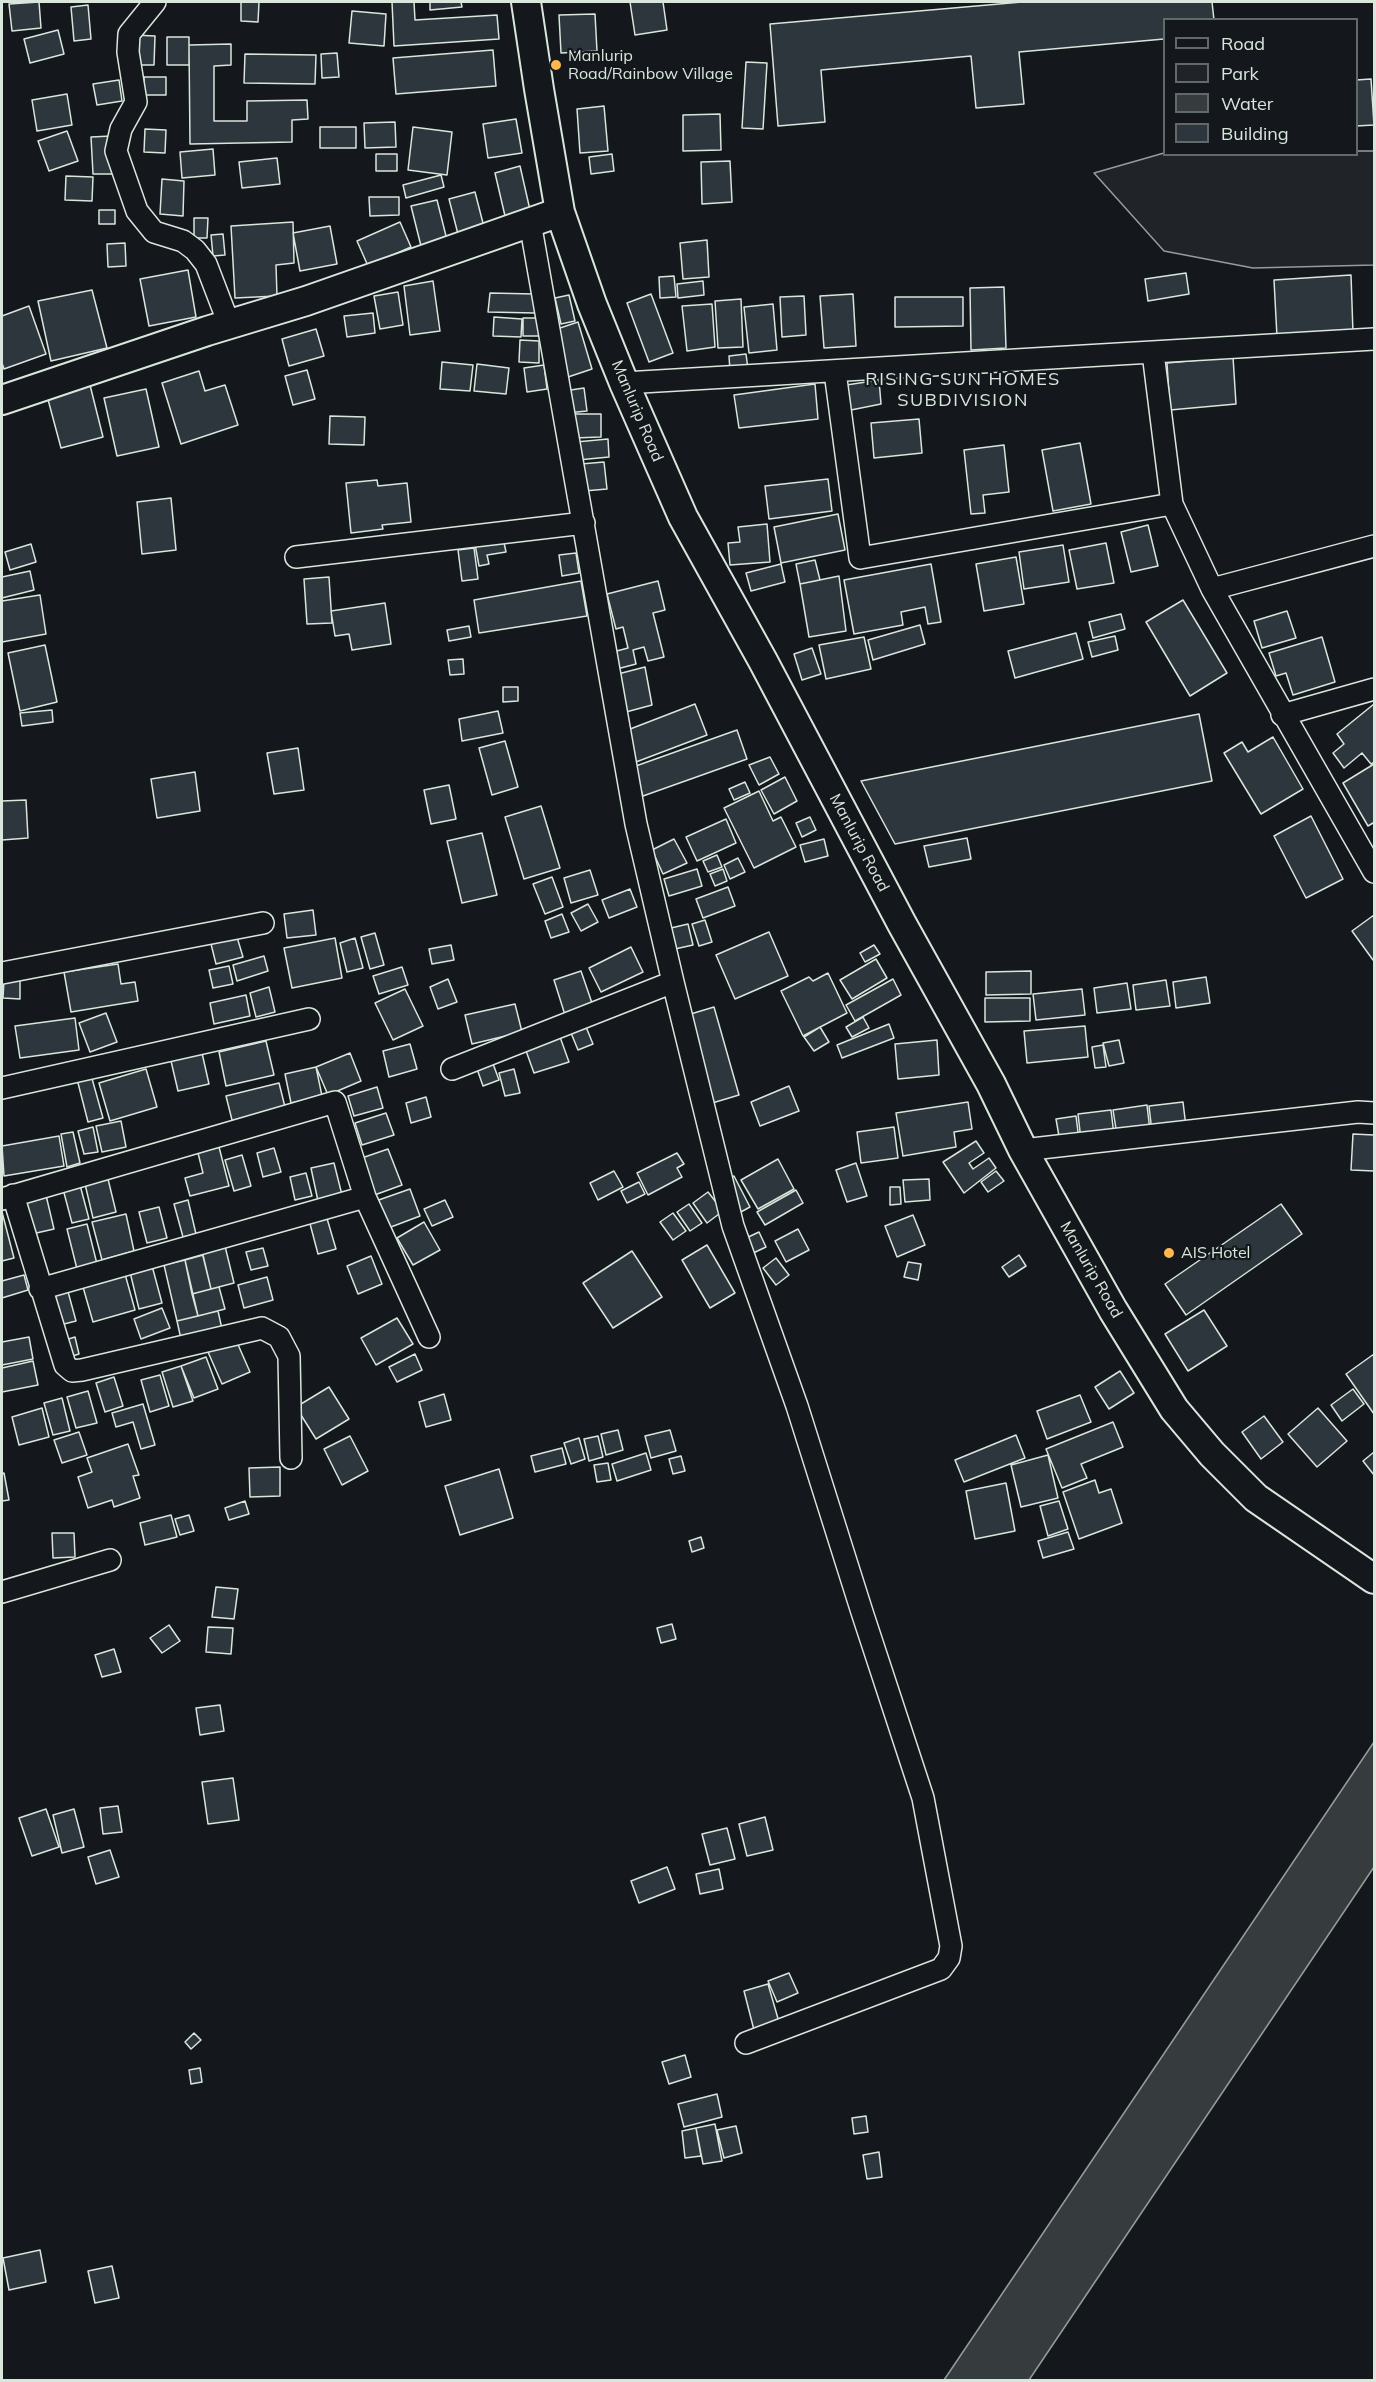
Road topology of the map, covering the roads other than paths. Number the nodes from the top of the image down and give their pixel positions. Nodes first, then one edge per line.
1 (155, 2) edge
2 (526, 2) edge
3 (560, 212) junction
4 (530, 222) junction
5 (229, 324) junction
6 (1374, 339) edge
7 (1153, 353) junction
8 (835, 372) junction
9 (624, 383) junction
10 (2, 400) edge
11 (1172, 504) junction
12 (584, 523) junction
13 (1374, 546) edge
14 (296, 557) dead end
15 (1212, 589) junction
16 (1374, 689) edge
17 (1282, 715) junction
18 (1374, 872) edge
19 (263, 923) dead end
20 (2, 973) edge
21 (673, 981) junction
22 (309, 1019) dead end
23 (452, 1069) dead end
24 (2, 1088) edge
25 (1374, 1113) edge
26 (1023, 1150) junction
27 (7, 1197) edge
28 (365, 1197) junction
29 (40, 1289) junction
30 (429, 1337) dead end
31 (291, 1458) dead end
32 (110, 1560) dead end
33 (1374, 1579) edge
34 (2, 1592) edge
35 (746, 2043) dead end

1 - 5 street
2 - 3 main road, Manlurip Road
3 - 4 main road
3 - 9 main road, Manlurip Road
4 - 5 main road
4 - 12 street
5 - 10 main road
6 - 7 street
7 - 8 street
7 - 11 street
8 - 9 street
8 - 11 street
9 - 26 main road, Manlurip Road
11 - 15 street
12 - 14 street
12 - 21 street
13 - 15 street
15 - 17 street
16 - 17 street
17 - 18 street
19 - 20 street
21 - 23 street
21 - 35 street
22 - 24 street
25 - 26 street
26 - 33 main road, Manlurip Road
27 - 28 street
27 - 29 street
28 - 29 street
28 - 30 street
29 - 31 street
32 - 34 street

